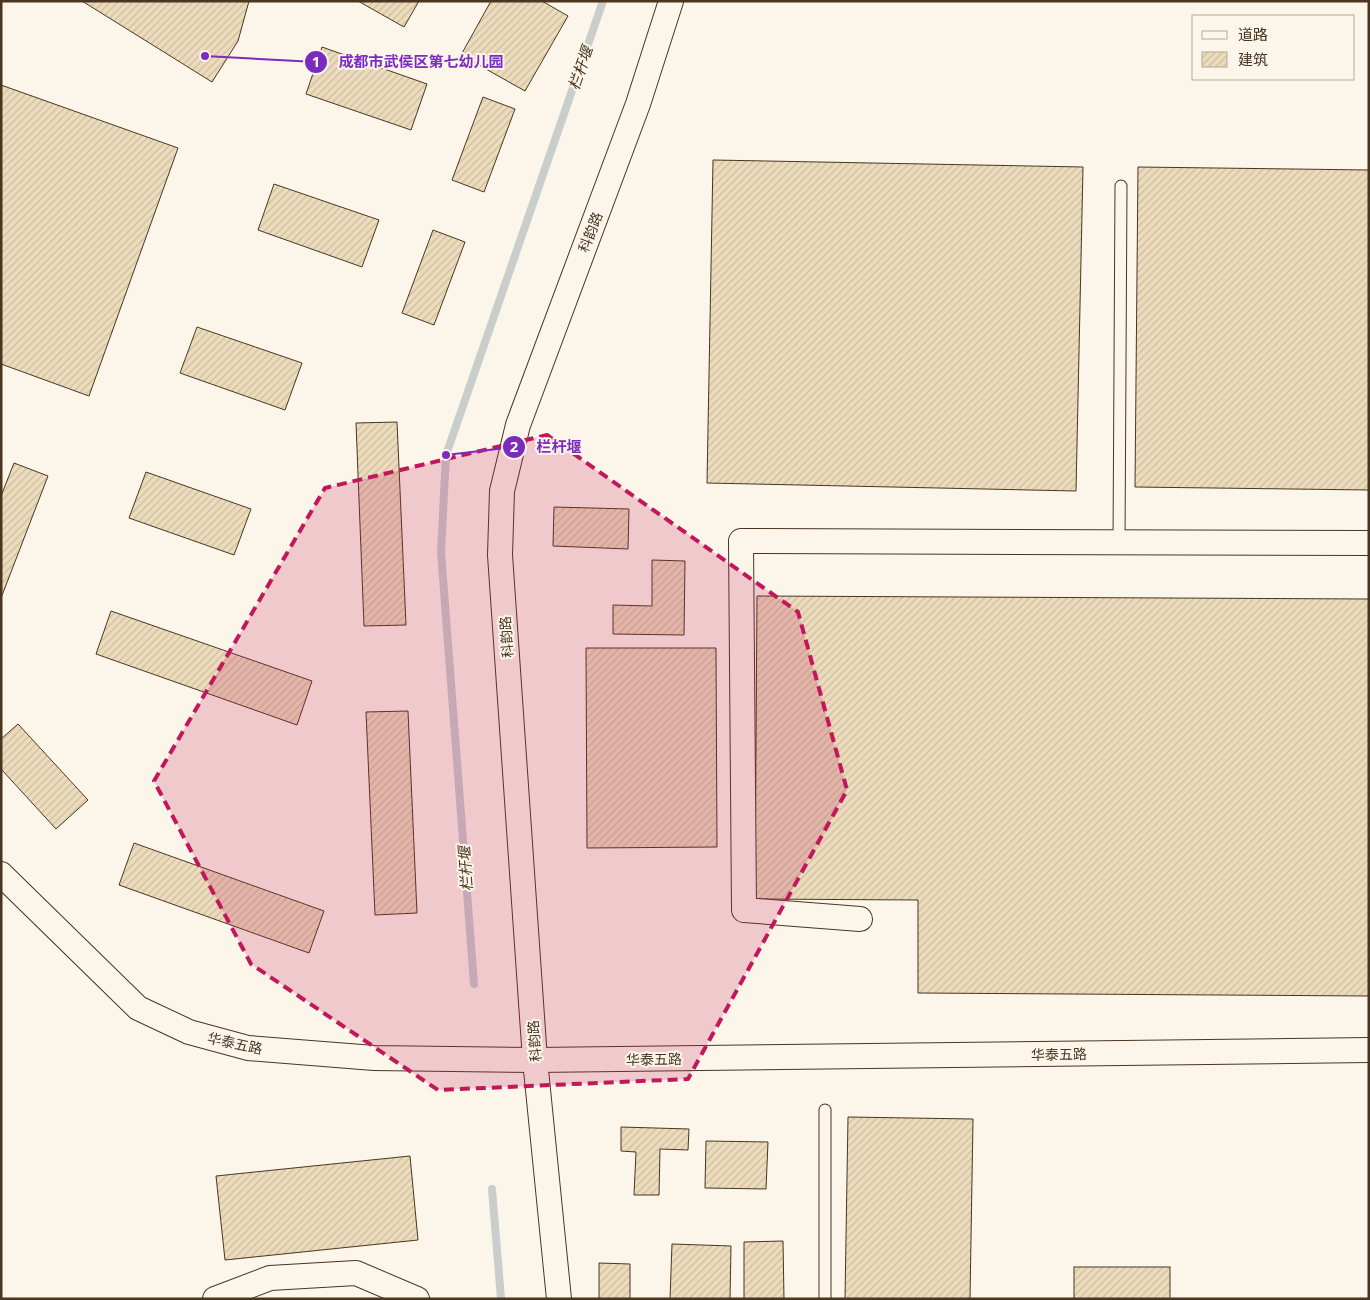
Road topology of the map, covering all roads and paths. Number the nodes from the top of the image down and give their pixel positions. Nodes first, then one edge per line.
1 (671, 1) edge
2 (1121, 186) dead end
3 (1119, 542) junction
4 (1369, 543) edge
5 (1, 874) edge
6 (860, 919) dead end
7 (1369, 1050) edge
8 (535, 1060) junction
9 (825, 1110) dead end
10 (216, 1299) edge
11 (417, 1299) edge
12 (559, 1299) edge
13 (825, 1299) edge

1 - 8 street, 科韵路
2 - 3 lane
3 - 4 street
3 - 6 street
5 - 8 street, 华泰五路
7 - 8 street, 华泰五路
8 - 12 street, 科韵路
9 - 13 lane
10 - 11 street

